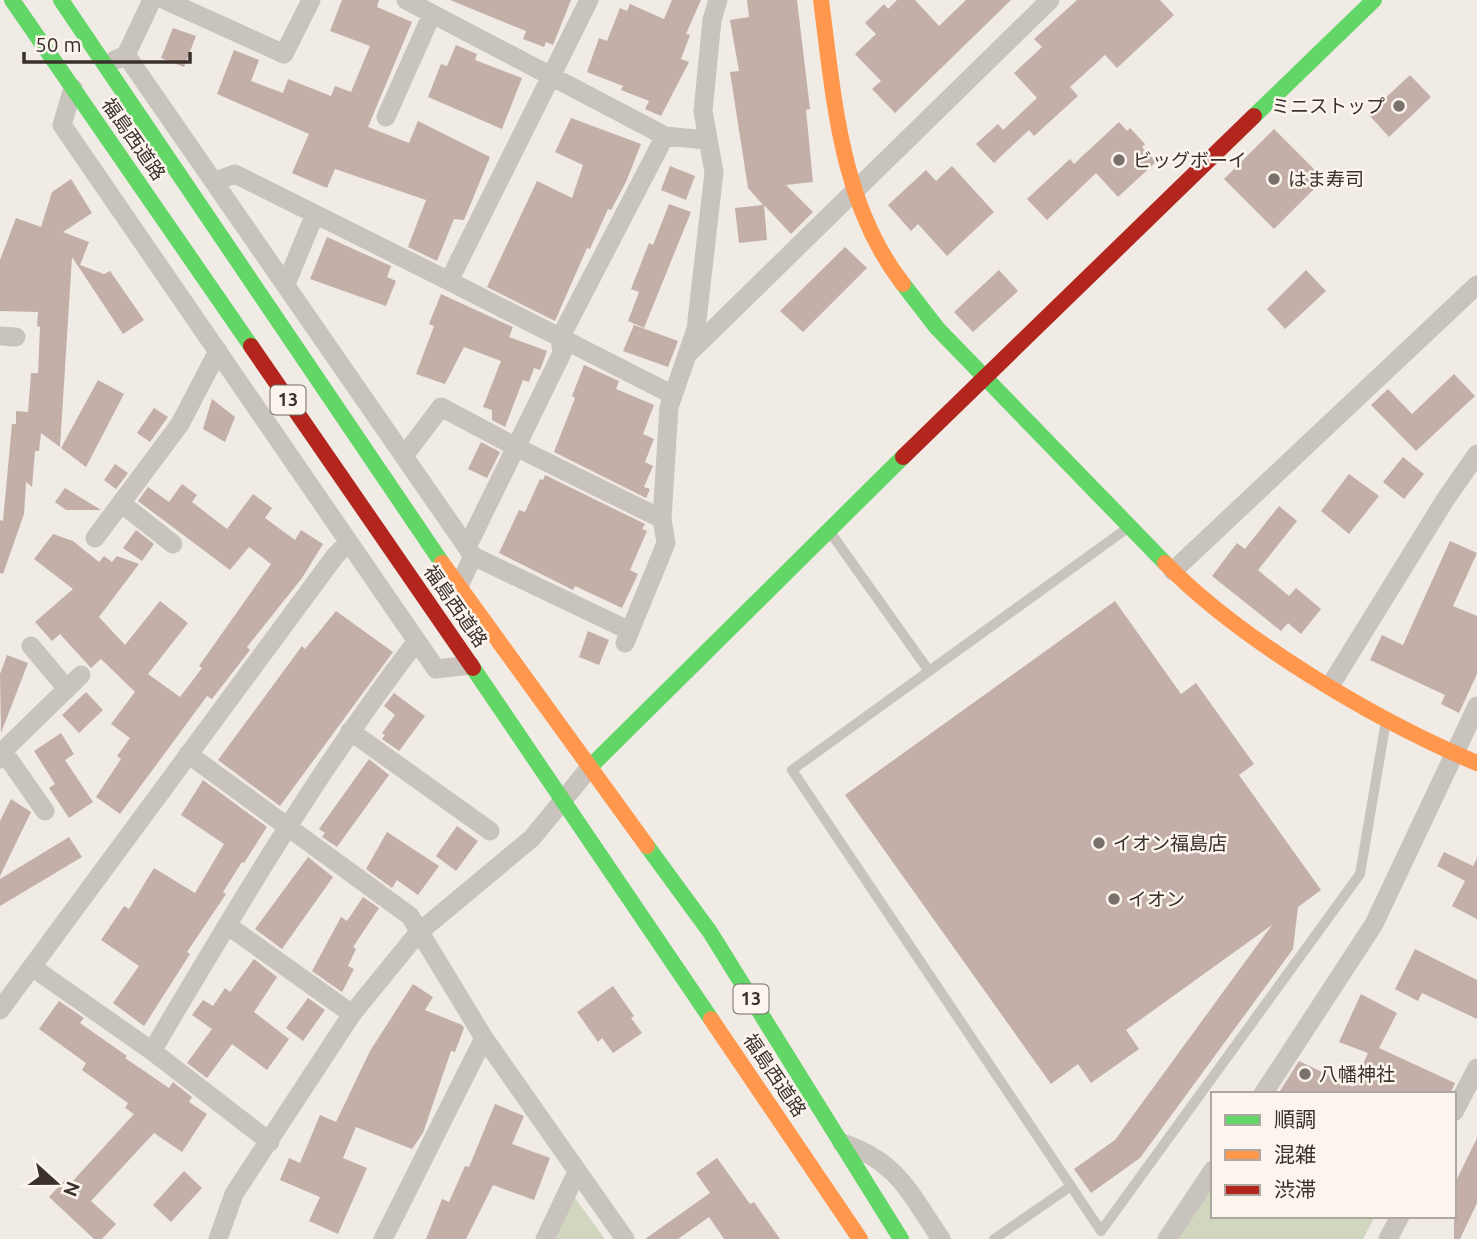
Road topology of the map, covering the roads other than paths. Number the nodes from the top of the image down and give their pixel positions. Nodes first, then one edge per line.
1 (12, 0) edge
2 (61, 0) edge
3 (152, 0) edge
4 (165, 0) edge
5 (311, 0) edge
6 (406, 0) edge
7 (589, 0) edge
8 (718, 0) edge
9 (821, 0) edge
10 (1050, 0) edge
11 (1374, 0) edge
12 (432, 14) junction
13 (126, 55) junction
14 (105, 65) junction
15 (550, 76) junction
16 (73, 88) junction
17 (386, 117) dead end
18 (665, 136) junction
19 (706, 140) junction
20 (216, 181) junction
21 (853, 192) junction
22 (315, 214) junction
23 (449, 281) junction
24 (286, 284) junction
25 (1477, 285) edge
26 (560, 338) junction
27 (218, 351) junction
28 (690, 352) junction
29 (985, 375) junction
30 (673, 396) junction
31 (516, 447) junction
32 (1477, 454) edge
33 (404, 456) junction
34 (121, 503) junction
35 (662, 519) junction
36 (1129, 526) junction
37 (829, 530) junction
38 (95, 538) dead end
39 (173, 544) dead end
40 (347, 544) junction
41 (470, 552) junction
42 (1173, 571) junction
43 (459, 586) junction
44 (416, 642) junction
45 (31, 646) dead end
46 (470, 665) junction
47 (929, 671) junction
48 (1331, 686) junction
49 (1477, 706) edge
50 (1386, 717) junction
51 (350, 731) junction
52 (1454, 753) junction
53 (188, 754) junction
54 (1, 755) edge
55 (1477, 762) edge
56 (591, 766) junction
57 (564, 800) junction
58 (45, 811) dead end
59 (287, 827) junction
60 (490, 831) dead end
61 (227, 925) junction
62 (418, 933) junction
63 (32, 967) junction
64 (0, 1010) edge
65 (352, 1014) junction
66 (484, 1038) junction
67 (152, 1051) junction
68 (1477, 1068) edge
69 (1264, 1092) edge
70 (1456, 1108) edge
71 (270, 1142) junction
72 (841, 1143) junction
73 (578, 1172) junction
74 (1211, 1173) edge
75 (1071, 1186) junction
76 (1399, 1218) edge
77 (218, 1239) edge
78 (383, 1239) edge
79 (545, 1239) edge
80 (625, 1239) edge
81 (860, 1239) edge
82 (901, 1239) edge
83 (941, 1239) edge
84 (994, 1239) edge
85 (1167, 1239) edge
86 (1388, 1239) edge

1 - 16 main road, 福島西道路 / 13
2 - 14 main road, 福島西道路 / 13
3 - 13 street
4 - 5 street
6 - 12 street
7 - 15 street
8 - 19 street
9 - 21 main road
10 - 21 street
11 - 29 main road
12 - 15 street
12 - 17 street
13 - 14 street
13 - 20 street
14 - 43 main road, 福島西道路 / 13
15 - 18 street
15 - 23 street
16 - 27 street
16 - 46 main road, 福島西道路 / 13
18 - 19 street
18 - 26 street
19 - 28 street
20 - 22 street
20 - 24 street
21 - 28 street
21 - 29 main road
22 - 23 street
22 - 24 street
23 - 26 street
24 - 33 street
25 - 42 street
26 - 30 street
26 - 31 street
27 - 34 street
27 - 40 street
28 - 30 street
29 - 36 main road
29 - 37 main road
30 - 35 street
31 - 33 street
31 - 35 street
31 - 41 street
32 - 48 street
33 - 41 street
34 - 38 street
34 - 39 street
35 - 41 street
36 - 42 main road
36 - 47 lane
37 - 47 lane
37 - 56 main road
40 - 44 street
40 - 53 street
41 - 43 street
42 - 48 main road
43 - 56 main road, 福島西道路 / 13
44 - 46 street
44 - 51 street
45 - 54 street
46 - 57 main road, 福島西道路 / 13
47 - 75 lane
48 - 50 main road
49 - 52 street
50 - 52 main road
50 - 75 lane
51 - 59 street
51 - 60 street
52 - 55 main road
52 - 69 street
53 - 59 street
53 - 63 street
54 - 58 street
56 - 57 street
56 - 72 main road, 福島西道路 / 13
57 - 62 street
57 - 81 main road, 福島西道路 / 13
59 - 61 street
59 - 62 street
61 - 65 street
61 - 67 street
62 - 65 street
62 - 66 street
63 - 64 street
63 - 67 street
65 - 71 street
66 - 73 street
66 - 78 street
67 - 71 street
68 - 70 street
71 - 77 street
72 - 82 main road, 福島西道路 / 13
72 - 83 street
73 - 79 street
73 - 80 street
74 - 85 street
75 - 84 lane
76 - 86 street

